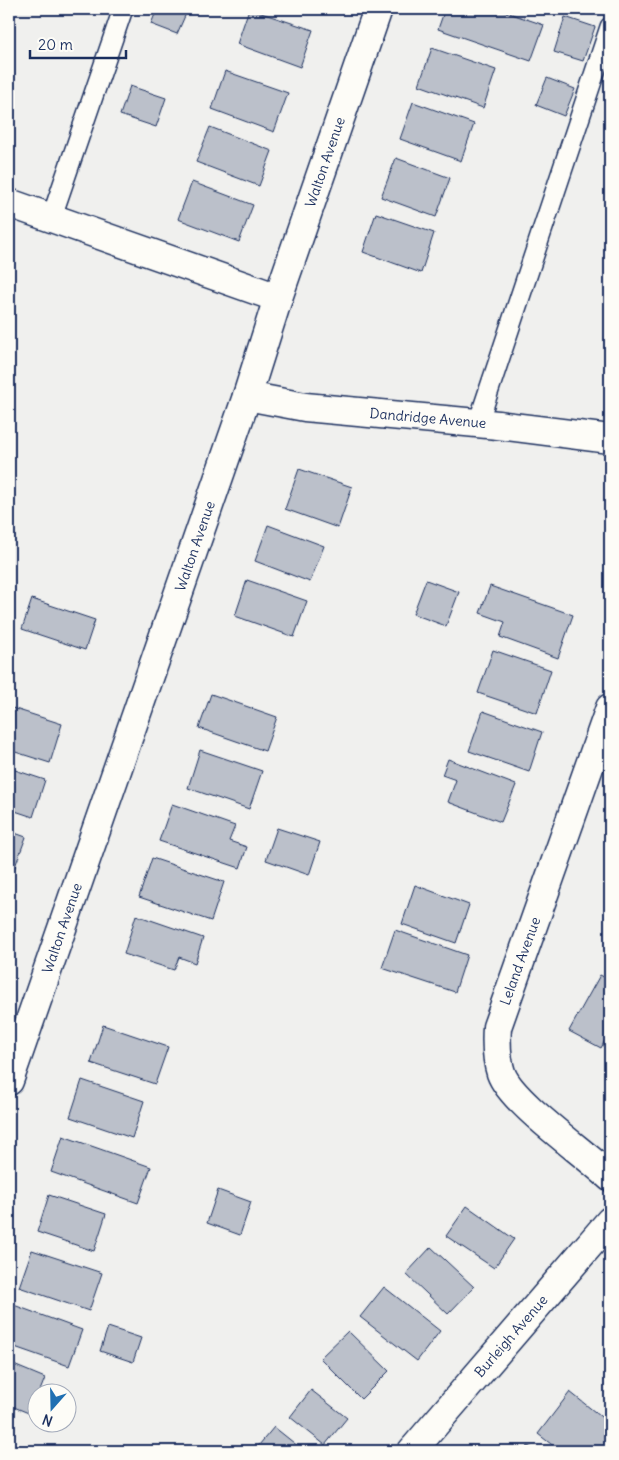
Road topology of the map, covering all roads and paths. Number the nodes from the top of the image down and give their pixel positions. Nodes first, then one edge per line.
1 (123, 9) edge
2 (378, 9) edge
3 (610, 27) edge
4 (9, 203) edge
5 (51, 219) junction
6 (278, 298) junction
7 (247, 396) junction
8 (478, 423) junction
9 (610, 439) edge
10 (610, 708) edge
11 (9, 1081) edge
12 (610, 1177) edge
13 (610, 1221) edge
14 (412, 1451) edge

1 - 5 lane
2 - 6 street, Walton Avenue
3 - 8 lane
4 - 5 street
5 - 6 street
6 - 7 street, Walton Avenue
7 - 8 street, Dandridge Avenue
7 - 11 street, Walton Avenue
8 - 9 street, Dandridge Avenue
10 - 12 street, Leland Avenue
13 - 14 street, Burleigh Avenue

